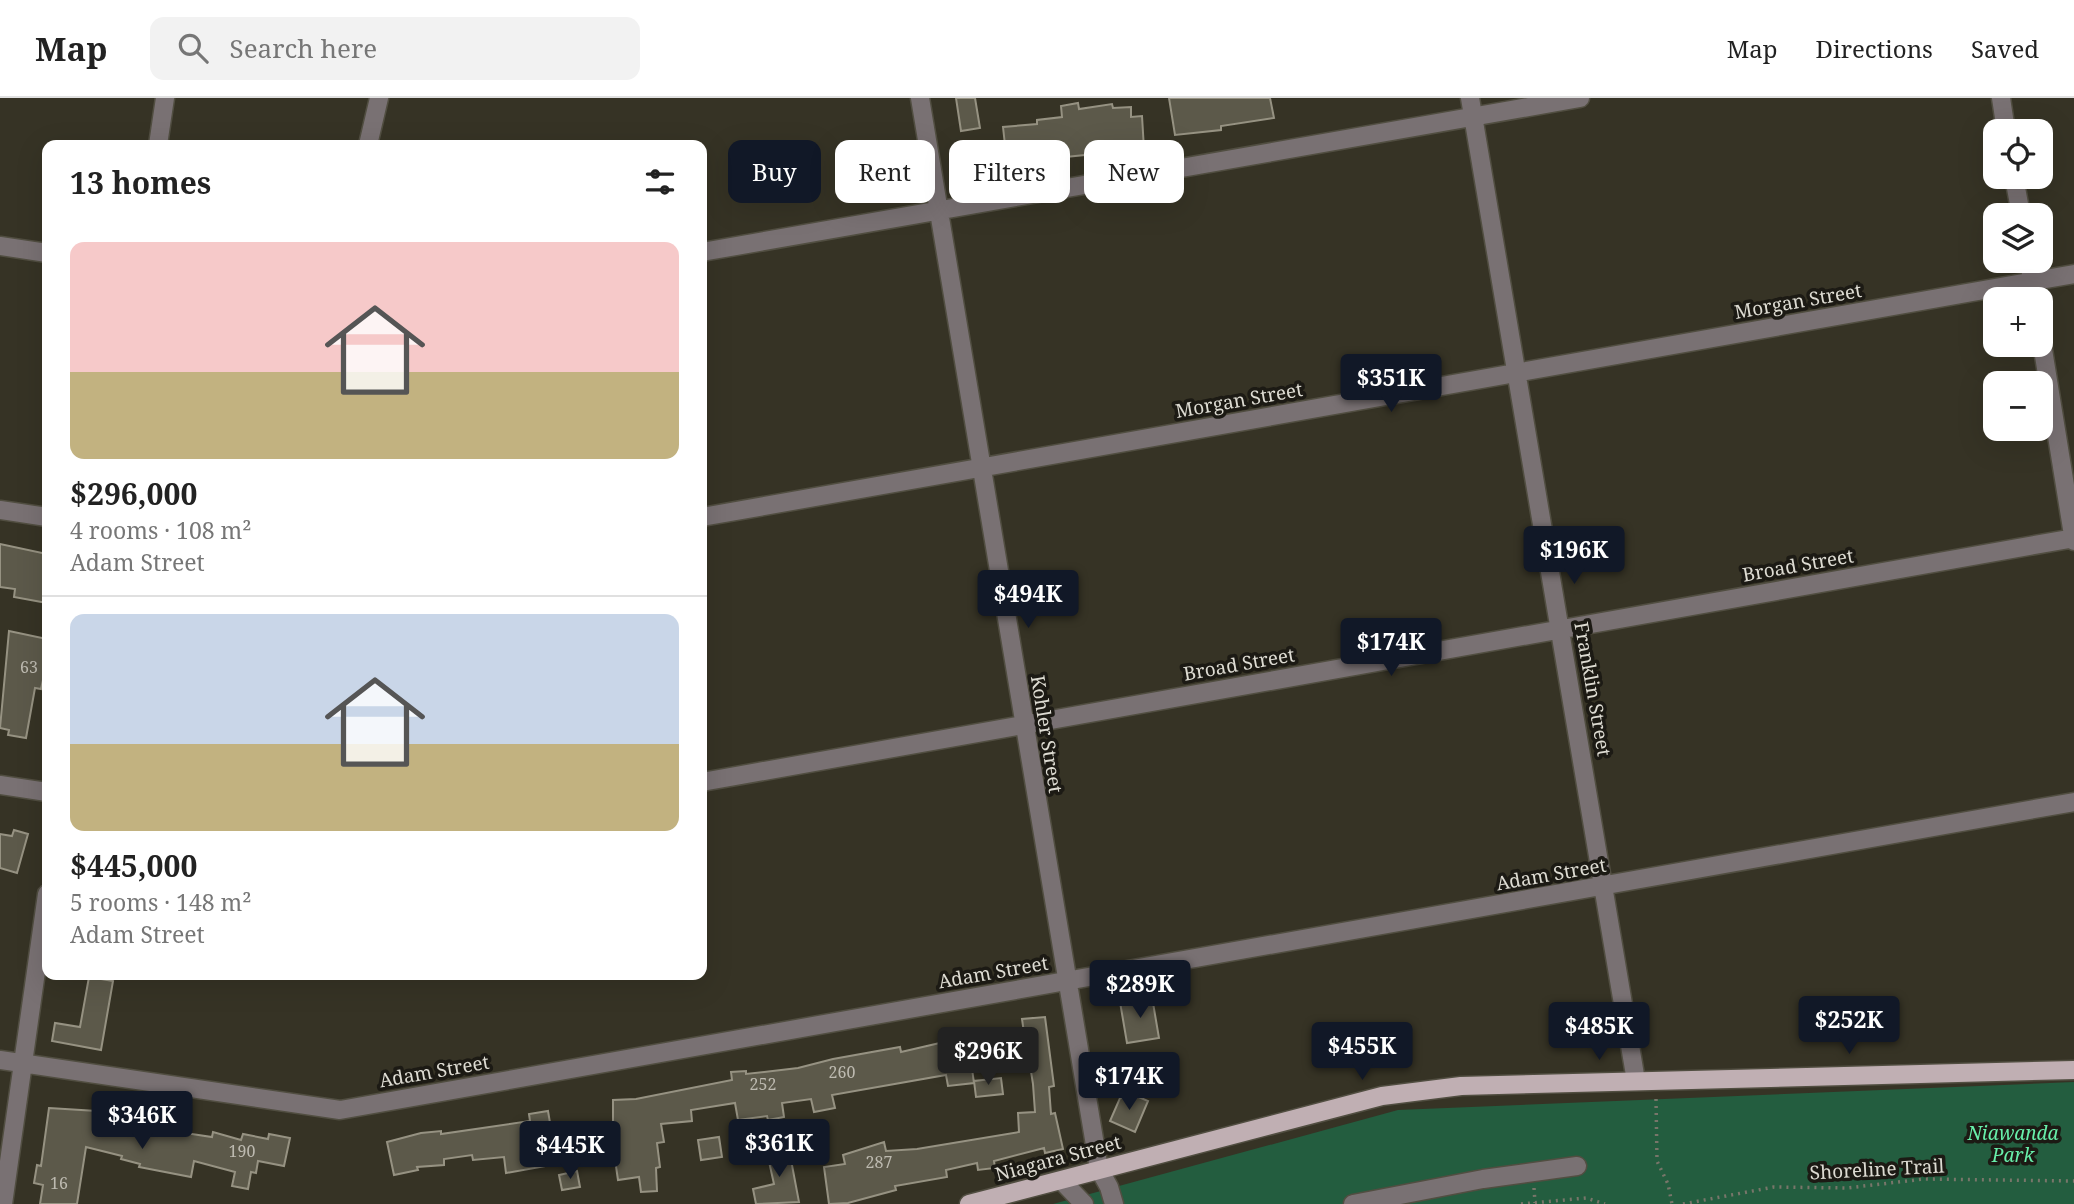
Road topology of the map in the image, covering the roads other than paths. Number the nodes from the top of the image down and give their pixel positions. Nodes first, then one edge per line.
1 (165, 98) edge
2 (379, 98) edge
3 (920, 98) edge
4 (1470, 98) edge
5 (1580, 98) edge
6 (2001, 98) edge
7 (1473, 117) junction
8 (2004, 119) edge
9 (159, 140) edge
10 (369, 140) edge
11 (939, 211) junction
12 (0, 246) edge
13 (707, 251) edge
14 (42, 252) edge
15 (2031, 273) edge
16 (2074, 274) edge
17 (2032, 281) junction
18 (2033, 287) edge
19 (2044, 357) edge
20 (1519, 372) junction
21 (981, 467) junction
22 (0, 510) edge
23 (42, 516) edge
24 (707, 516) edge
25 (2074, 539) edge
26 (1562, 629) junction
27 (1024, 724) junction
28 (707, 781) edge
29 (0, 785) edge
30 (42, 791) edge
31 (2074, 802) edge
32 (1605, 886) junction
33 (42, 929) edge
34 (1067, 980) junction
35 (0, 1060) edge
36 (23, 1064) junction
37 (2074, 1070) edge
38 (1636, 1081) junction
39 (1577, 1166) dead end
40 (1099, 1169) junction
41 (1062, 1181) junction
42 (3, 1204) edge
43 (969, 1204) edge
44 (1084, 1204) edge
45 (1114, 1204) edge
46 (1353, 1204) edge

1 - 9 street
2 - 10 street
3 - 11 street, Kohler Street
4 - 7 street, Franklin Street
5 - 7 street
6 - 8 street
7 - 11 street
7 - 20 street, Franklin Street
11 - 13 street
11 - 21 street, Kohler Street
12 - 14 street
15 - 17 street
16 - 17 street, Morgan Street
17 - 18 street
17 - 20 street, Morgan Street
19 - 25 street
20 - 21 street, Morgan Street
20 - 26 street, Franklin Street
21 - 24 street, Morgan Street
21 - 27 street, Kohler Street
22 - 23 street
25 - 26 street, Broad Street
26 - 27 street, Broad Street
26 - 32 street, Franklin Street
27 - 28 street, Broad Street
27 - 34 street, Kohler Street
29 - 30 street
31 - 32 street, Adam Street
32 - 34 street, Adam Street
32 - 38 street, Franklin Street
33 - 36 street
34 - 36 street, Adam Street
34 - 40 street, Kohler Street
35 - 36 street, Adam Street
36 - 42 street
37 - 38 main road, Niagara Street
38 - 40 main road, Niagara Street
39 - 46 street
40 - 41 main road, Niagara Street
40 - 45 street, Kohler Street
41 - 43 main road, Niagara Street
41 - 44 street

